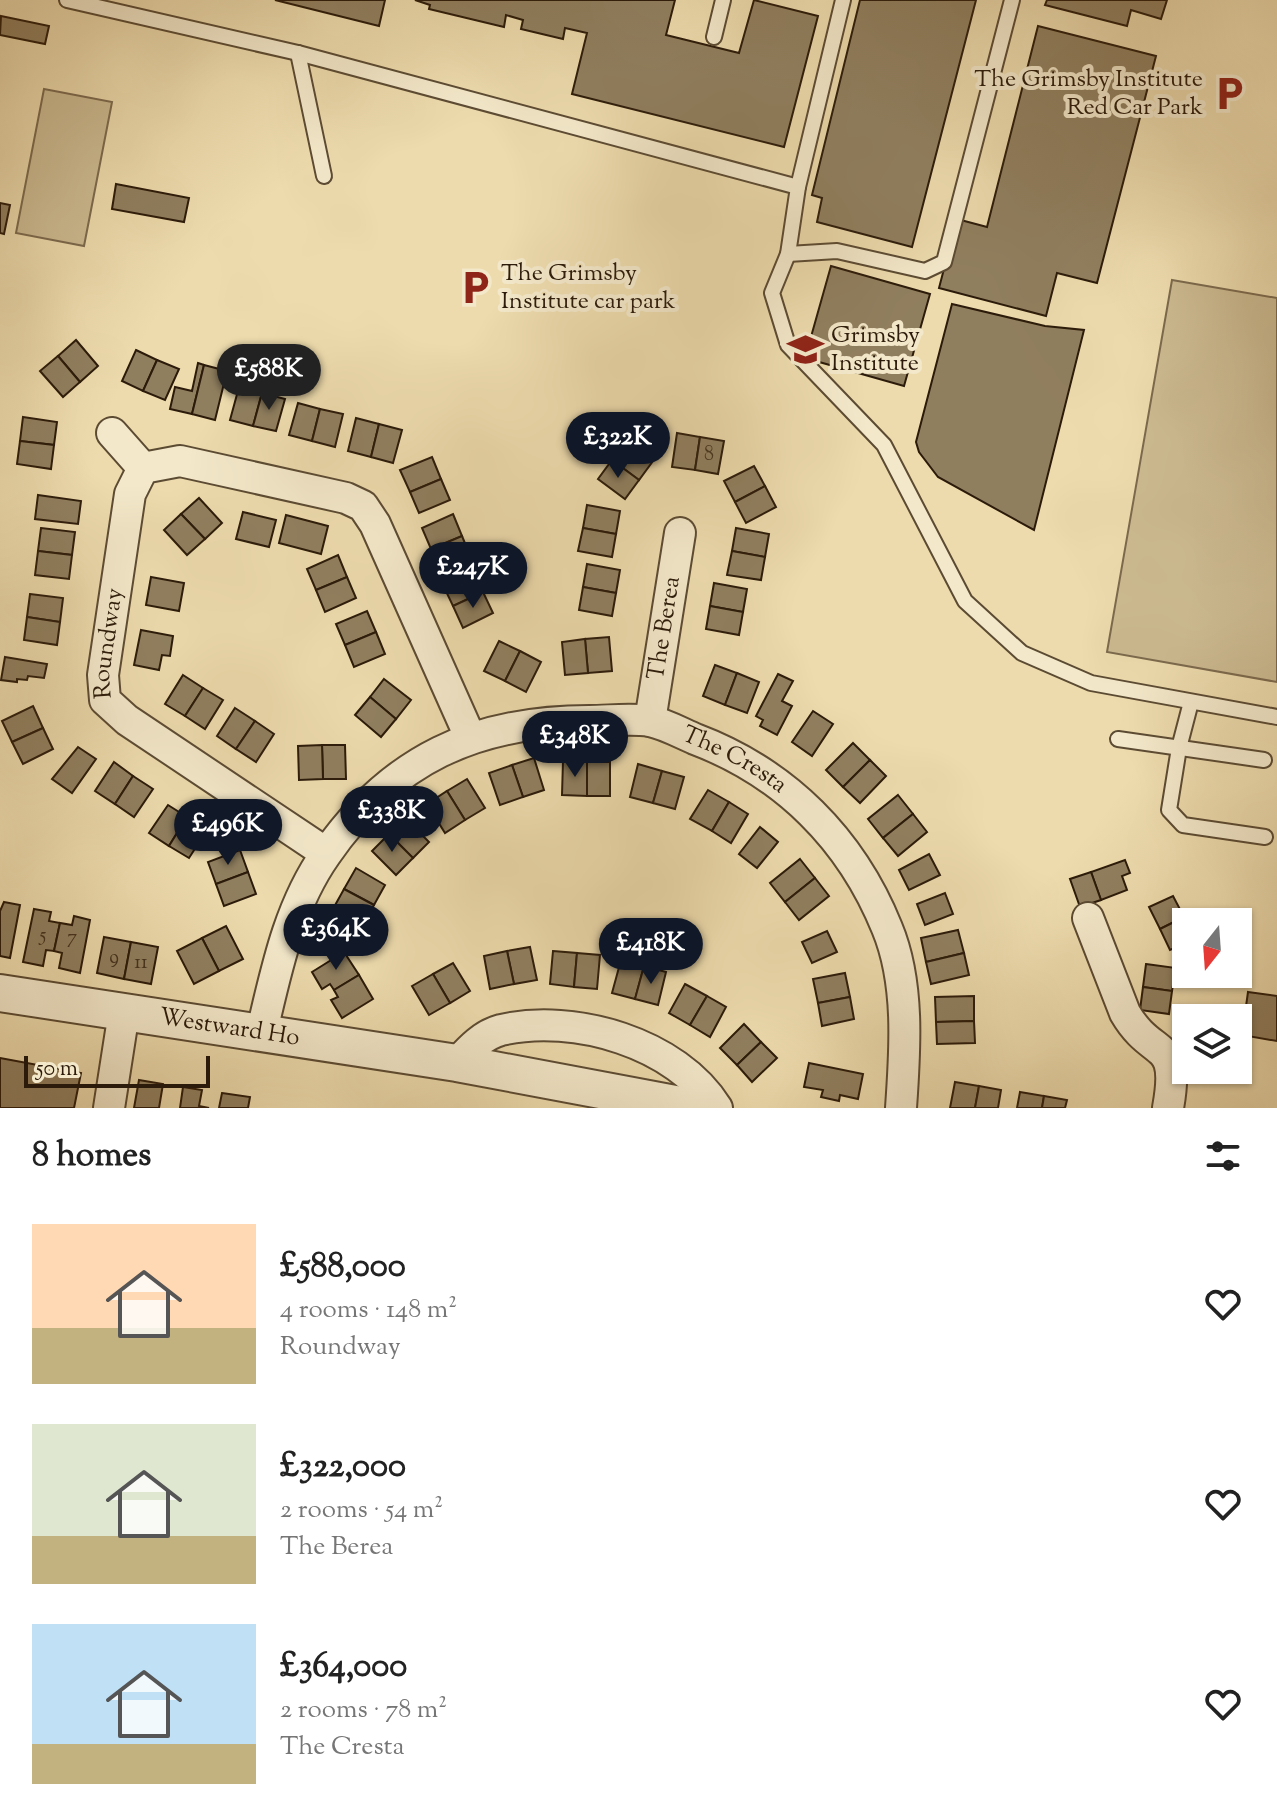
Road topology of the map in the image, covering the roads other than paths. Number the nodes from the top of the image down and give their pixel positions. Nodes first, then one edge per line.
1 (67, 0) edge
2 (723, 0) edge
3 (843, 0) edge
4 (1012, 0) edge
5 (714, 37) dead end
6 (298, 53) junction
7 (324, 176) dead end
8 (798, 187) junction
9 (788, 254) junction
10 (112, 433) dead end
11 (143, 468) junction
12 (680, 533) dead end
13 (1191, 702) junction
14 (1277, 717) edge
15 (650, 721) junction
16 (470, 737) junction
17 (1118, 739) dead end
18 (1179, 748) junction
19 (1264, 760) dead end
20 (1265, 837) dead end
21 (326, 853) junction
22 (1088, 918) dead end
23 (0, 993) edge
24 (124, 1012) junction
25 (261, 1035) junction
26 (457, 1063) junction
27 (109, 1108) edge
28 (696, 1108) edge
29 (717, 1108) edge
30 (901, 1108) edge
31 (1168, 1108) edge

1 - 6 lane
2 - 5 lane
3 - 8 lane
4 - 9 lane
6 - 7 lane
6 - 8 lane
8 - 9 lane
9 - 13 lane
10 - 11 street
11 - 16 street
11 - 21 street, Roundway
12 - 15 street, The Berea
13 - 14 lane
13 - 18 lane
15 - 16 street, The Cresta
15 - 30 street, The Cresta
16 - 21 street, The Cresta
17 - 18 lane
18 - 19 lane
18 - 20 lane
21 - 25 street, The Cresta
22 - 31 street
23 - 24 street, Westward Ho
24 - 25 street, Westward Ho
24 - 27 street
25 - 26 street, Westward Ho
26 - 28 street, Westward Ho
26 - 29 street

